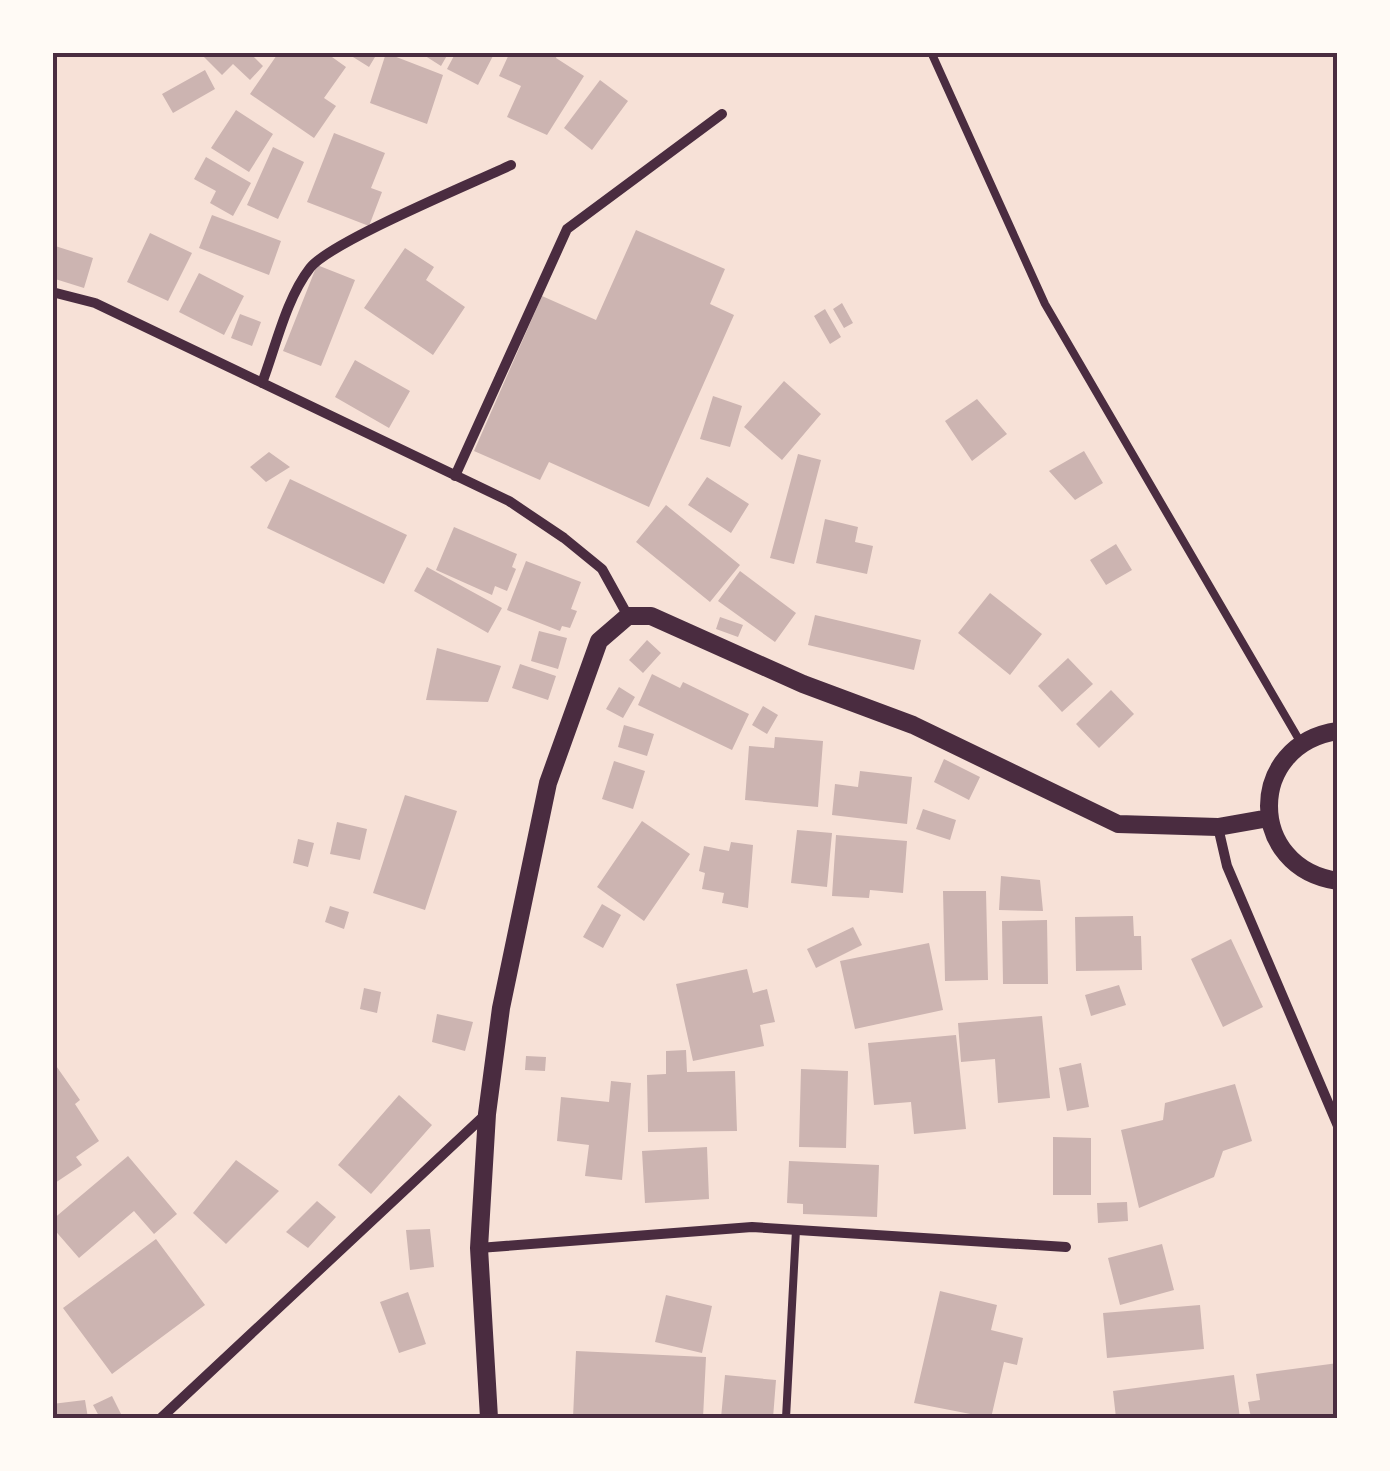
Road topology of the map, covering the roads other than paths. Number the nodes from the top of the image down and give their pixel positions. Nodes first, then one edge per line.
1 (932, 52) edge
2 (722, 114) dead end
3 (510, 165) dead end
4 (52, 292) edge
5 (262, 383) junction
6 (455, 476) junction
7 (628, 616) junction
8 (1338, 731) edge
9 (1302, 743) junction
10 (1269, 818) junction
11 (1218, 827) junction
12 (1338, 881) edge
13 (486, 1114) junction
14 (1338, 1126) edge
15 (796, 1230) junction
16 (1066, 1247) dead end
17 (479, 1248) junction
18 (161, 1418) edge
19 (489, 1418) edge
20 (786, 1418) edge

1 - 9 lane
2 - 6 street
3 - 5 street
4 - 5 street
5 - 6 street
6 - 7 street
7 - 11 street
7 - 13 street
8 - 9 street
9 - 10 street
10 - 11 street
10 - 12 street
11 - 14 street
13 - 17 street
13 - 18 street
15 - 16 street
15 - 17 street
15 - 20 lane
17 - 19 street

